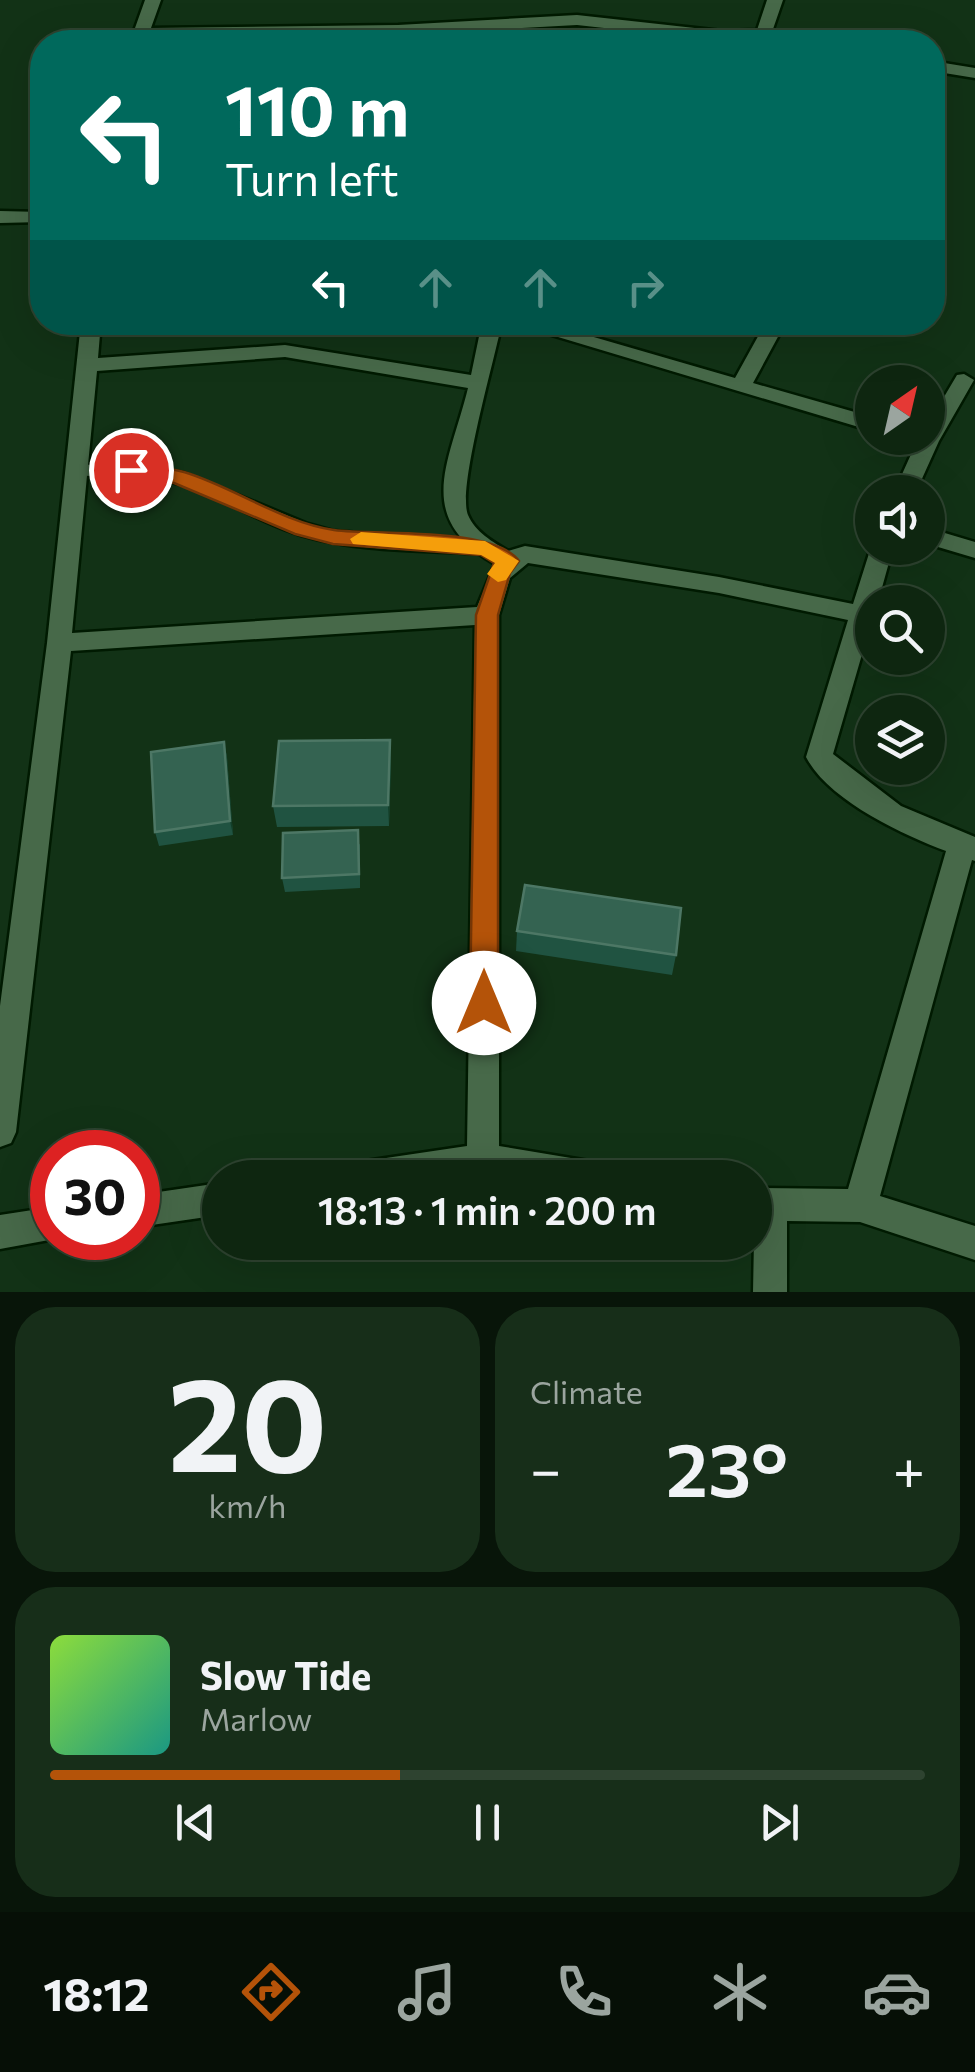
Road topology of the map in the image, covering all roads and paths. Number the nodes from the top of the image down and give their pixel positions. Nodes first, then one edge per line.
1 (152, 0) edge
2 (775, 0) edge
3 (141, 30) edge
4 (466, 30) edge
5 (631, 30) edge
6 (764, 30) edge
7 (945, 68) edge
8 (975, 73) edge
9 (0, 217) edge
10 (30, 217) edge
11 (89, 335) edge
12 (489, 335) edge
13 (563, 335) edge
14 (769, 335) edge
15 (87, 365) junction
16 (964, 380) dead end
17 (480, 384) junction
18 (741, 386) junction
19 (945, 407) edge
20 (855, 419) edge
21 (75, 472) junction
22 (945, 541) edge
23 (975, 550) edge
24 (497, 555) junction
25 (855, 613) edge
26 (487, 615) junction
27 (855, 632) edge
28 (59, 642) junction
29 (968, 847) edge
30 (0, 1132) edge
31 (483, 1159) junction
32 (477, 1160) edge
33 (489, 1160) edge
34 (202, 1202) edge
35 (772, 1206) edge
36 (860, 1206) junction
37 (160, 1208) edge
38 (30, 1227) edge
39 (0, 1232) edge
40 (975, 1243) edge
41 (767, 1260) edge
42 (770, 1292) edge

1 - 3 street
2 - 6 street
4 - 5 street
7 - 8 street
9 - 10 street
11 - 15 street
12 - 17 street
13 - 18 street
14 - 18 street
15 - 17 street
15 - 21 street
16 - 19 street
17 - 24 street
18 - 20 street
21 - 24 lane
21 - 28 street
22 - 23 street
24 - 25 street
24 - 26 street
26 - 28 street
26 - 31 street
27 - 29 street
28 - 30 street
29 - 36 street
31 - 32 street
31 - 33 street
34 - 37 street
35 - 36 street
36 - 40 street
38 - 39 street
41 - 42 street

